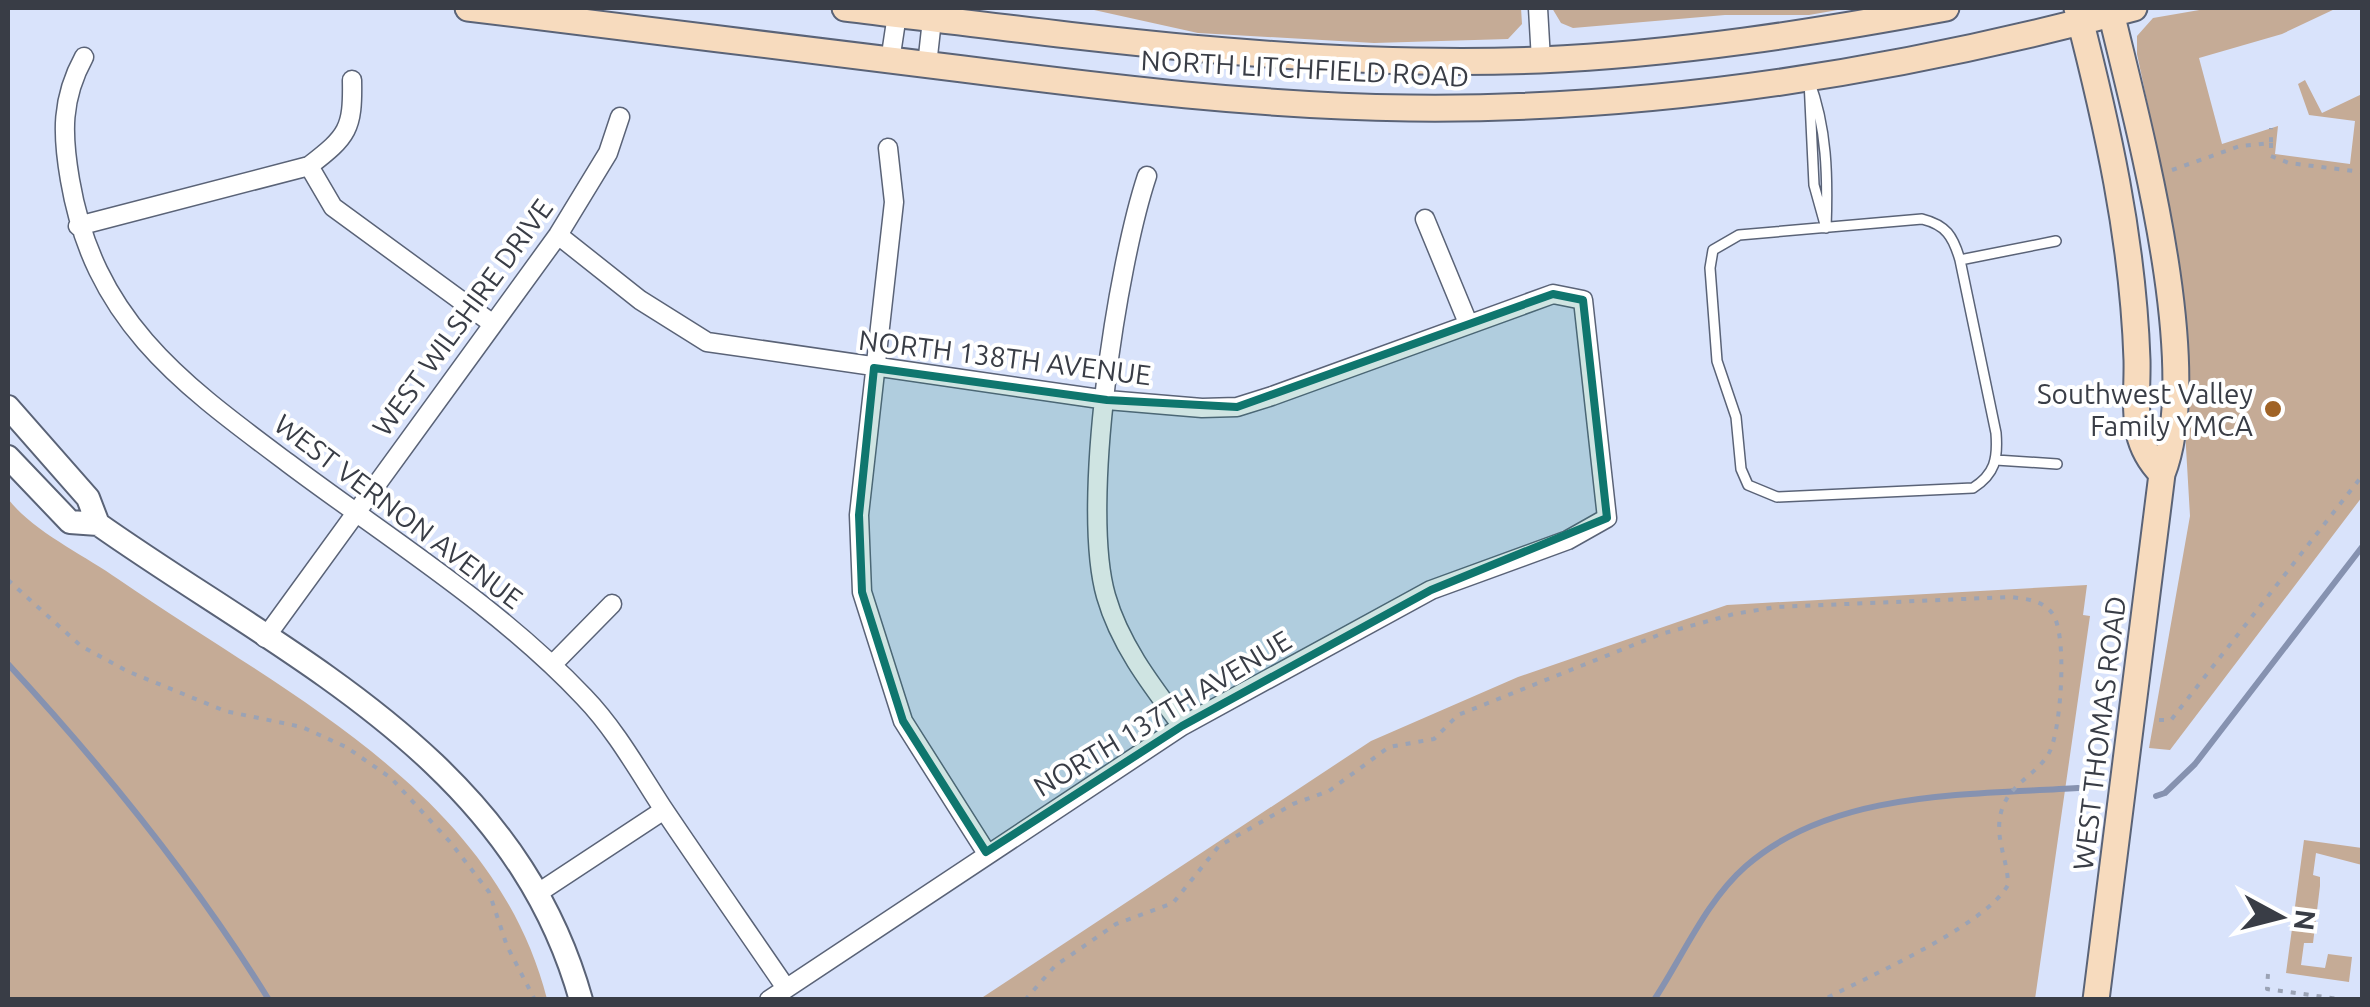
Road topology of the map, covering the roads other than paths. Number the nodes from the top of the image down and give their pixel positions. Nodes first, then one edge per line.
1 (468, 8) edge
2 (845, 8) edge
3 (1538, 8) edge
4 (1946, 8) edge
5 (2118, 10) edge
6 (897, 11) edge
7 (933, 13) edge
8 (2079, 16) edge
9 (84, 57) dead end
10 (890, 60) junction
11 (1541, 60) junction
12 (927, 65) junction
13 (352, 80) dead end
14 (1808, 80) junction
15 (620, 118) dead end
16 (888, 148) dead end
17 (310, 166) junction
18 (1826, 168) junction
19 (1813, 170) junction
20 (1148, 176) dead end
21 (1425, 219) dead end
22 (78, 226) junction
23 (1826, 228) junction
24 (558, 235) junction
25 (2056, 241) dead end
26 (1960, 260) junction
27 (1468, 323) junction
28 (493, 324) junction
29 (874, 368) junction
30 (1106, 400) junction
31 (8, 407) edge
32 (8, 457) edge
33 (1996, 460) junction
34 (2058, 464) dead end
35 (2162, 474) junction
36 (354, 513) junction
37 (1607, 518) joint
38 (98, 524) junction
39 (612, 604) dead end
40 (266, 638) junction
41 (552, 665) junction
42 (1182, 726) junction
43 (664, 810) junction
44 (986, 852) junction
45 (538, 893) junction
46 (786, 988) junction
47 (581, 1000) edge
48 (769, 1000) edge
49 (2096, 1000) edge

1 - 10 main road, NORTH LITCHFIELD ROAD
2 - 6 main road, NORTH LITCHFIELD ROAD
3 - 11 street
4 - 11 main road, NORTH LITCHFIELD ROAD
5 - 8 main road, NORTH LITCHFIELD ROAD
5 - 35 main road, WEST THOMAS ROAD
6 - 7 main road, NORTH LITCHFIELD ROAD
6 - 10 street
7 - 11 main road, NORTH LITCHFIELD ROAD
7 - 12 street
8 - 14 main road, NORTH LITCHFIELD ROAD
8 - 35 main road
9 - 22 street, WEST VERNON AVENUE
10 - 12 main road, NORTH LITCHFIELD ROAD
12 - 14 main road, NORTH LITCHFIELD ROAD
13 - 17 street
14 - 18 lane
14 - 19 lane
15 - 24 street, WEST WILSHIRE DRIVE
16 - 29 street
17 - 22 street
17 - 28 street
18 - 19 lane
18 - 23 lane
19 - 23 lane
20 - 30 street
21 - 27 street
22 - 36 street, WEST VERNON AVENUE
23 - 26 lane
23 - 33 lane
24 - 28 street, WEST WILSHIRE DRIVE
24 - 29 street, NORTH 138TH AVENUE
25 - 26 lane
26 - 33 lane
27 - 30 street, NORTH 138TH AVENUE
27 - 37 street, NORTH 138TH AVENUE
28 - 36 street, WEST WILSHIRE DRIVE
29 - 30 street, NORTH 138TH AVENUE
29 - 44 street
30 - 42 street
31 - 38 street
32 - 38 street
33 - 34 lane
35 - 49 main road, WEST THOMAS ROAD
36 - 40 street, WEST WILSHIRE DRIVE
36 - 41 street, WEST VERNON AVENUE
37 - 42 street, NORTH 137TH AVENUE
38 - 40 street
39 - 41 street
40 - 45 street
41 - 43 street, WEST VERNON AVENUE
42 - 44 street, NORTH 137TH AVENUE
43 - 45 street
43 - 46 street, WEST VERNON AVENUE
44 - 46 street, NORTH 137TH AVENUE
45 - 47 street
46 - 48 street, NORTH 137TH AVENUE

